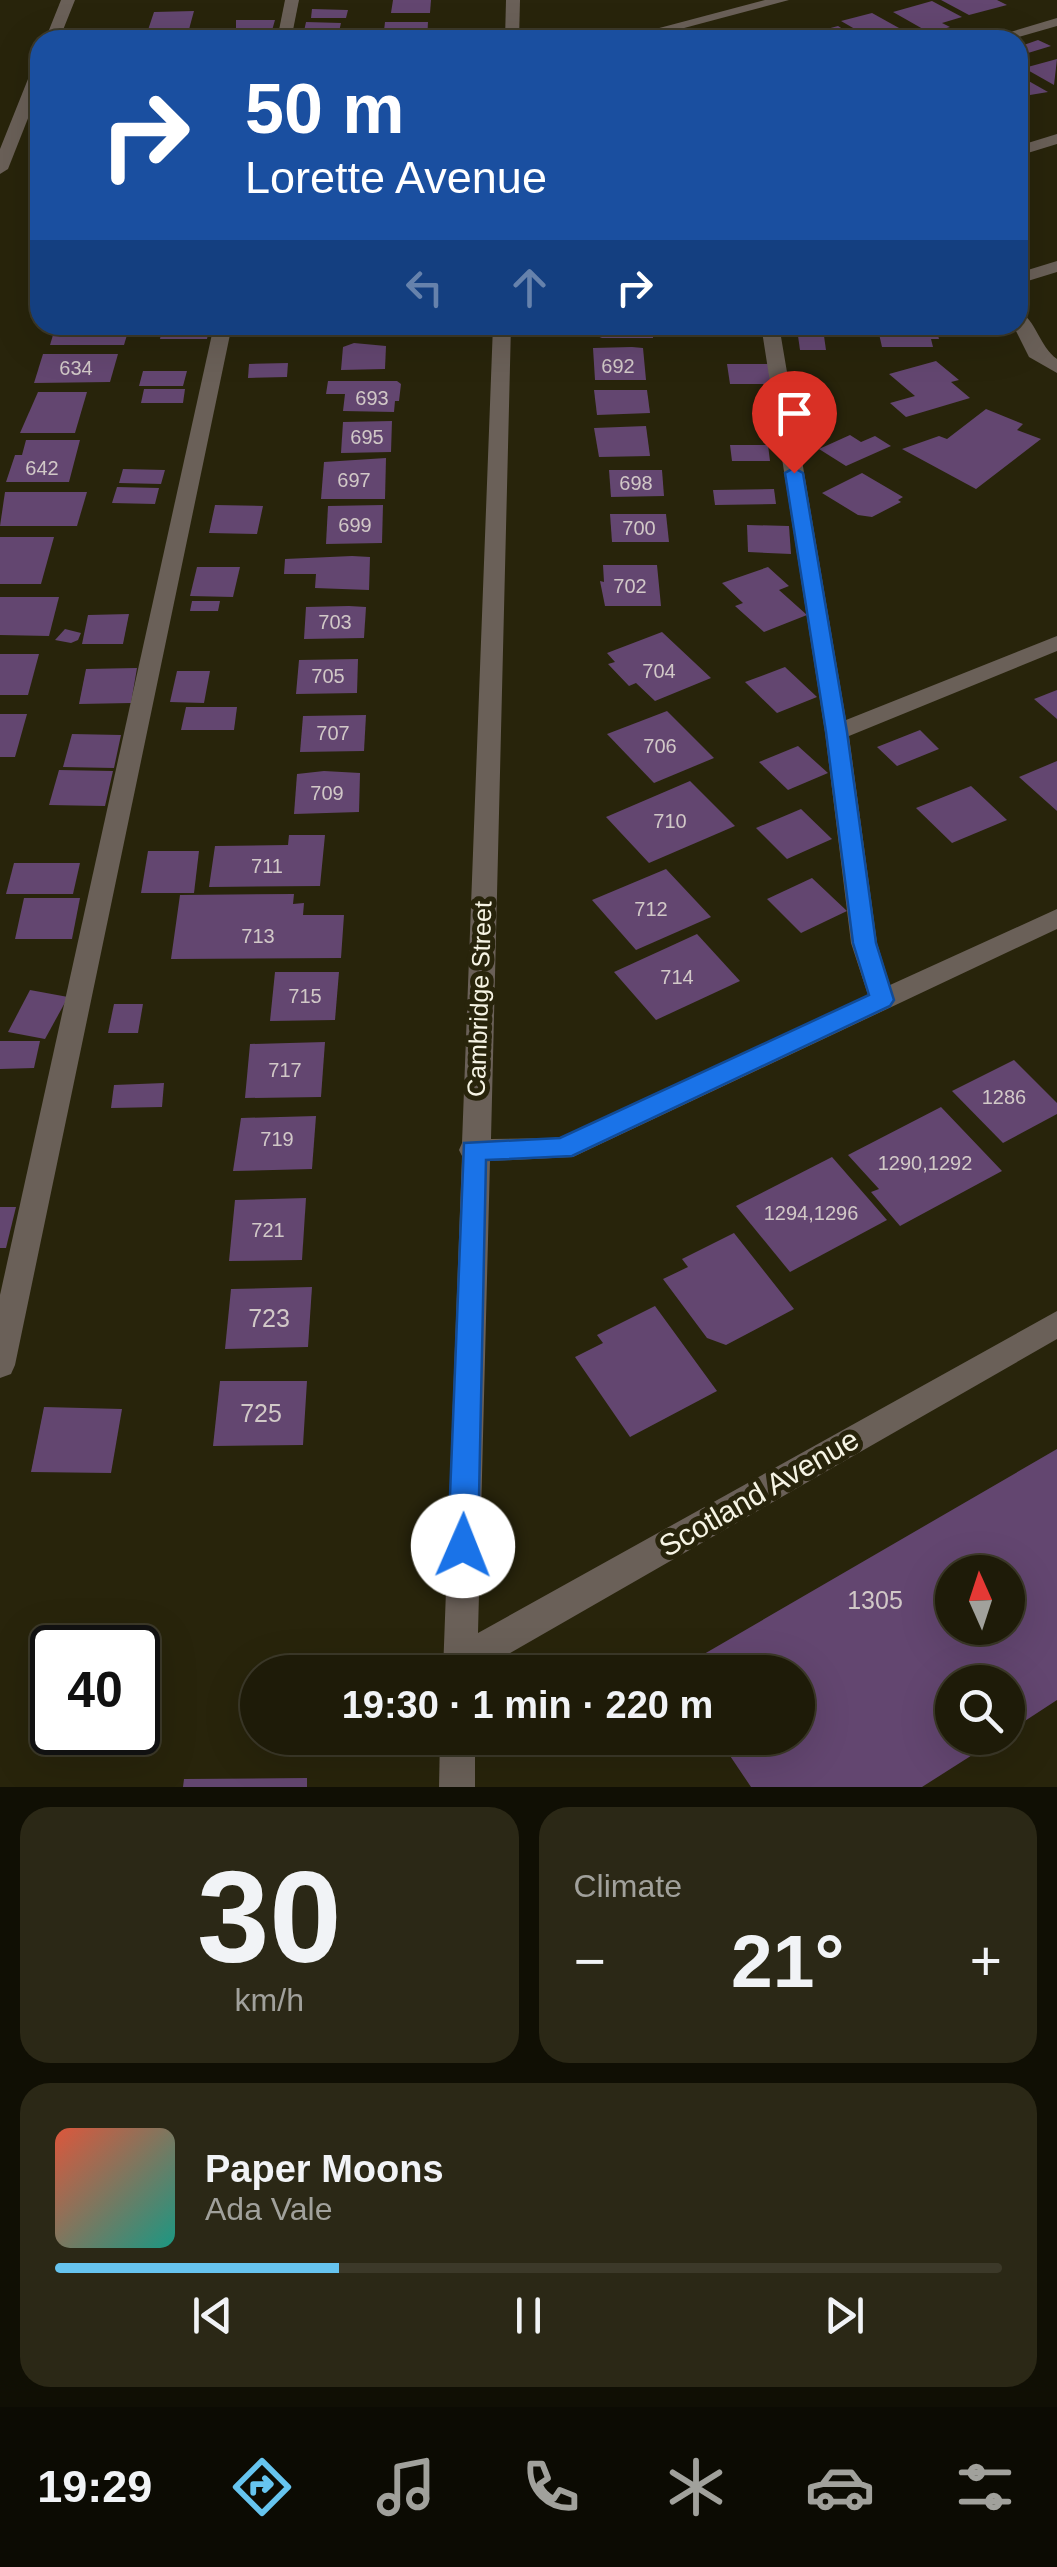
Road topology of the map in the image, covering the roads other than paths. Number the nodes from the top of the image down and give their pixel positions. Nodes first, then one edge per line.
1 (68, 0) edge
2 (292, 0) edge
3 (513, 0) edge
4 (782, 0) edge
5 (1057, 22) edge
6 (56, 30) edge
7 (286, 30) edge
8 (512, 30) edge
9 (661, 30) edge
10 (1028, 30) edge
11 (0, 108) edge
12 (30, 108) edge
13 (30, 112) edge
14 (1057, 139) edge
15 (1028, 148) edge
16 (0, 169) edge
17 (1057, 266) edge
18 (1028, 276) edge
19 (220, 335) edge
20 (502, 335) edge
21 (772, 335) edge
22 (1027, 335) edge
23 (1057, 366) edge
24 (1057, 643) edge
25 (836, 732) junction
26 (1057, 918) edge
27 (882, 1000) junction
28 (473, 1150) junction
29 (1057, 1324) edge
30 (0, 1365) edge
31 (460, 1655) edge
32 (481, 1655) edge
33 (458, 1755) edge
34 (457, 1787) edge

1 - 6 street
2 - 7 street
3 - 8 street
4 - 9 street
5 - 10 street
11 - 12 street
13 - 16 street
14 - 15 street
17 - 18 street
19 - 30 street
20 - 28 street, Cambridge Street
21 - 25 street
22 - 23 street
24 - 25 street
25 - 27 street
26 - 27 street
27 - 28 street
28 - 31 street, Cambridge Street
29 - 32 street, Scotland Avenue
33 - 34 street

